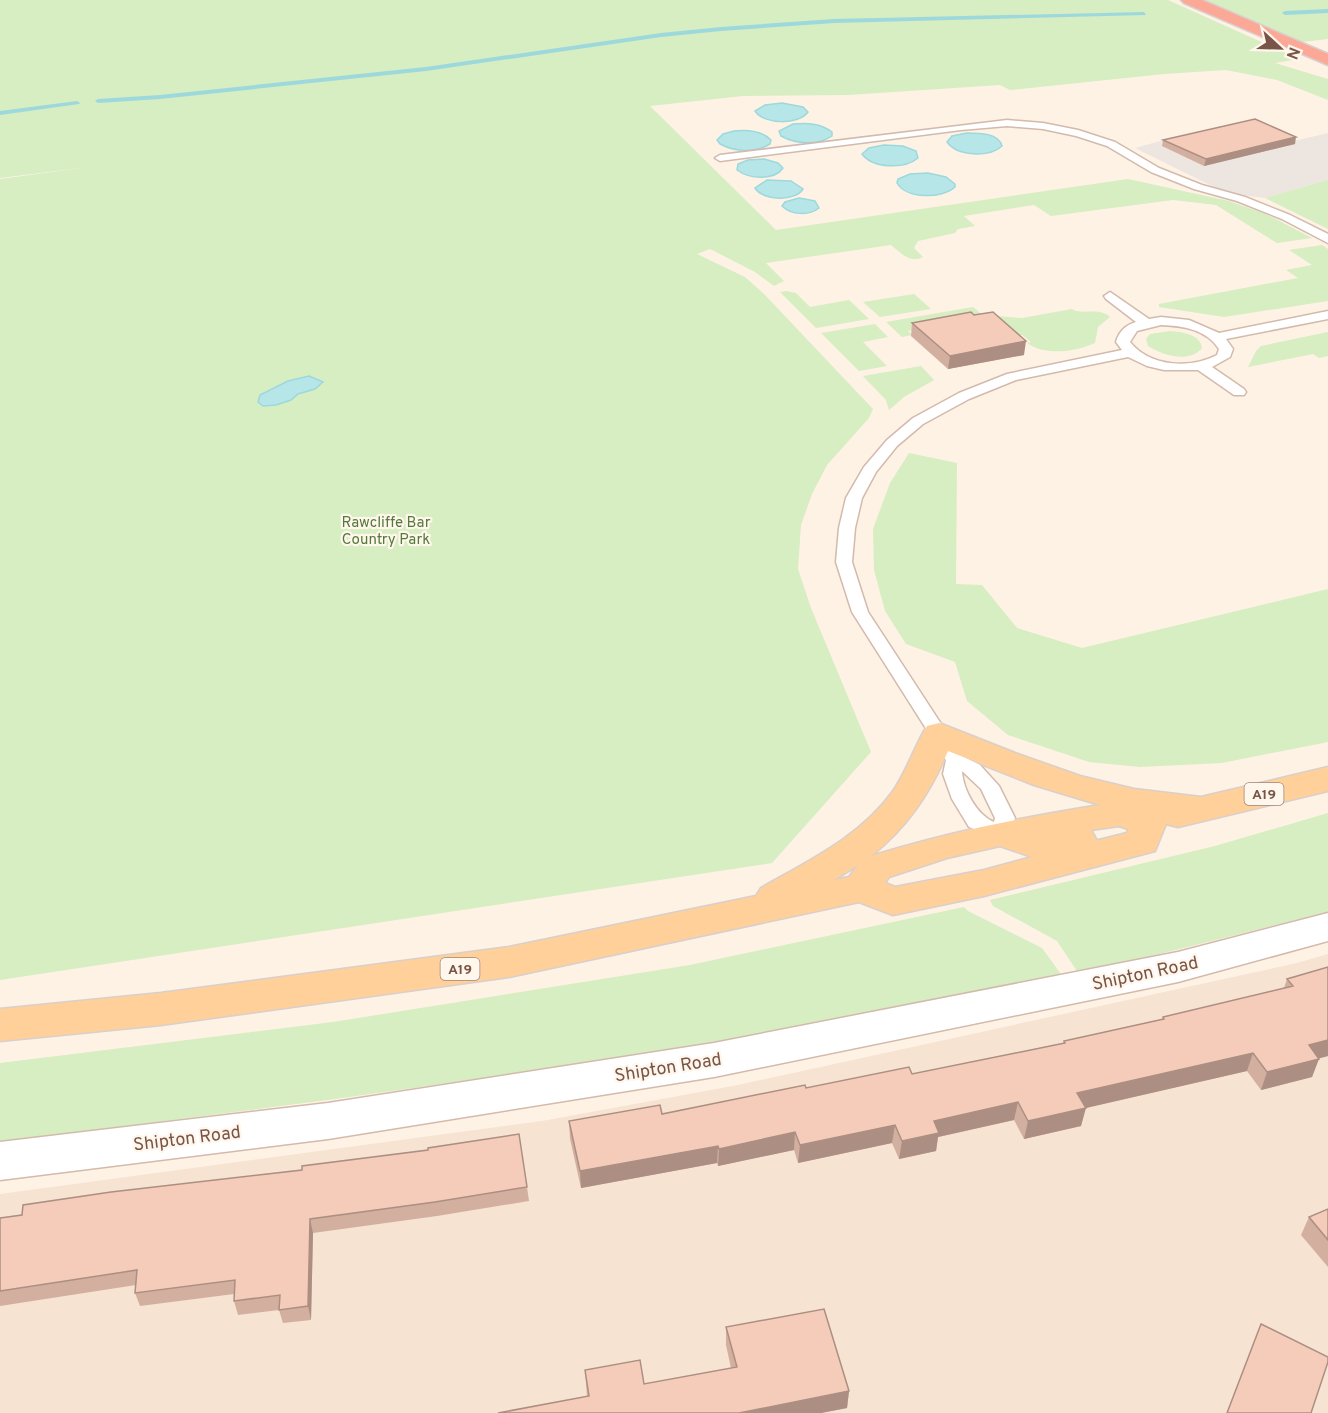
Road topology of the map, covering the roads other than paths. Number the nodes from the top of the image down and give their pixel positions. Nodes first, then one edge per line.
1 (1189, 0) edge
2 (1328, 60) edge
3 (720, 158) dead end
4 (1328, 239) edge
5 (1110, 296) dead end
6 (1328, 315) edge
7 (1146, 323) junction
8 (1218, 337) junction
9 (1131, 352) junction
10 (1203, 367) junction
11 (1239, 392) dead end
12 (947, 747) junction
13 (1328, 779) edge
14 (1200, 809) junction
15 (1148, 823) junction
16 (1002, 833) junction
17 (984, 883) junction
18 (861, 888) junction
19 (755, 910) junction
20 (1328, 927) edge
21 (0, 1025) edge
22 (0, 1161) edge

1 - 2 highway
3 - 4 lane
5 - 7 lane
6 - 8 lane
7 - 8 lane
7 - 9 lane
8 - 10 lane
9 - 10 lane
9 - 12 lane
10 - 11 lane
12 - 14 main road
12 - 16 lane
12 - 16 lane
12 - 19 main road
13 - 14 main road, A19
14 - 15 main road, A19
15 - 16 main road
15 - 17 main road
16 - 17 main road
16 - 18 main road
17 - 18 main road
18 - 19 main road, A19
19 - 21 main road, A19
20 - 22 street, Shipton Road

